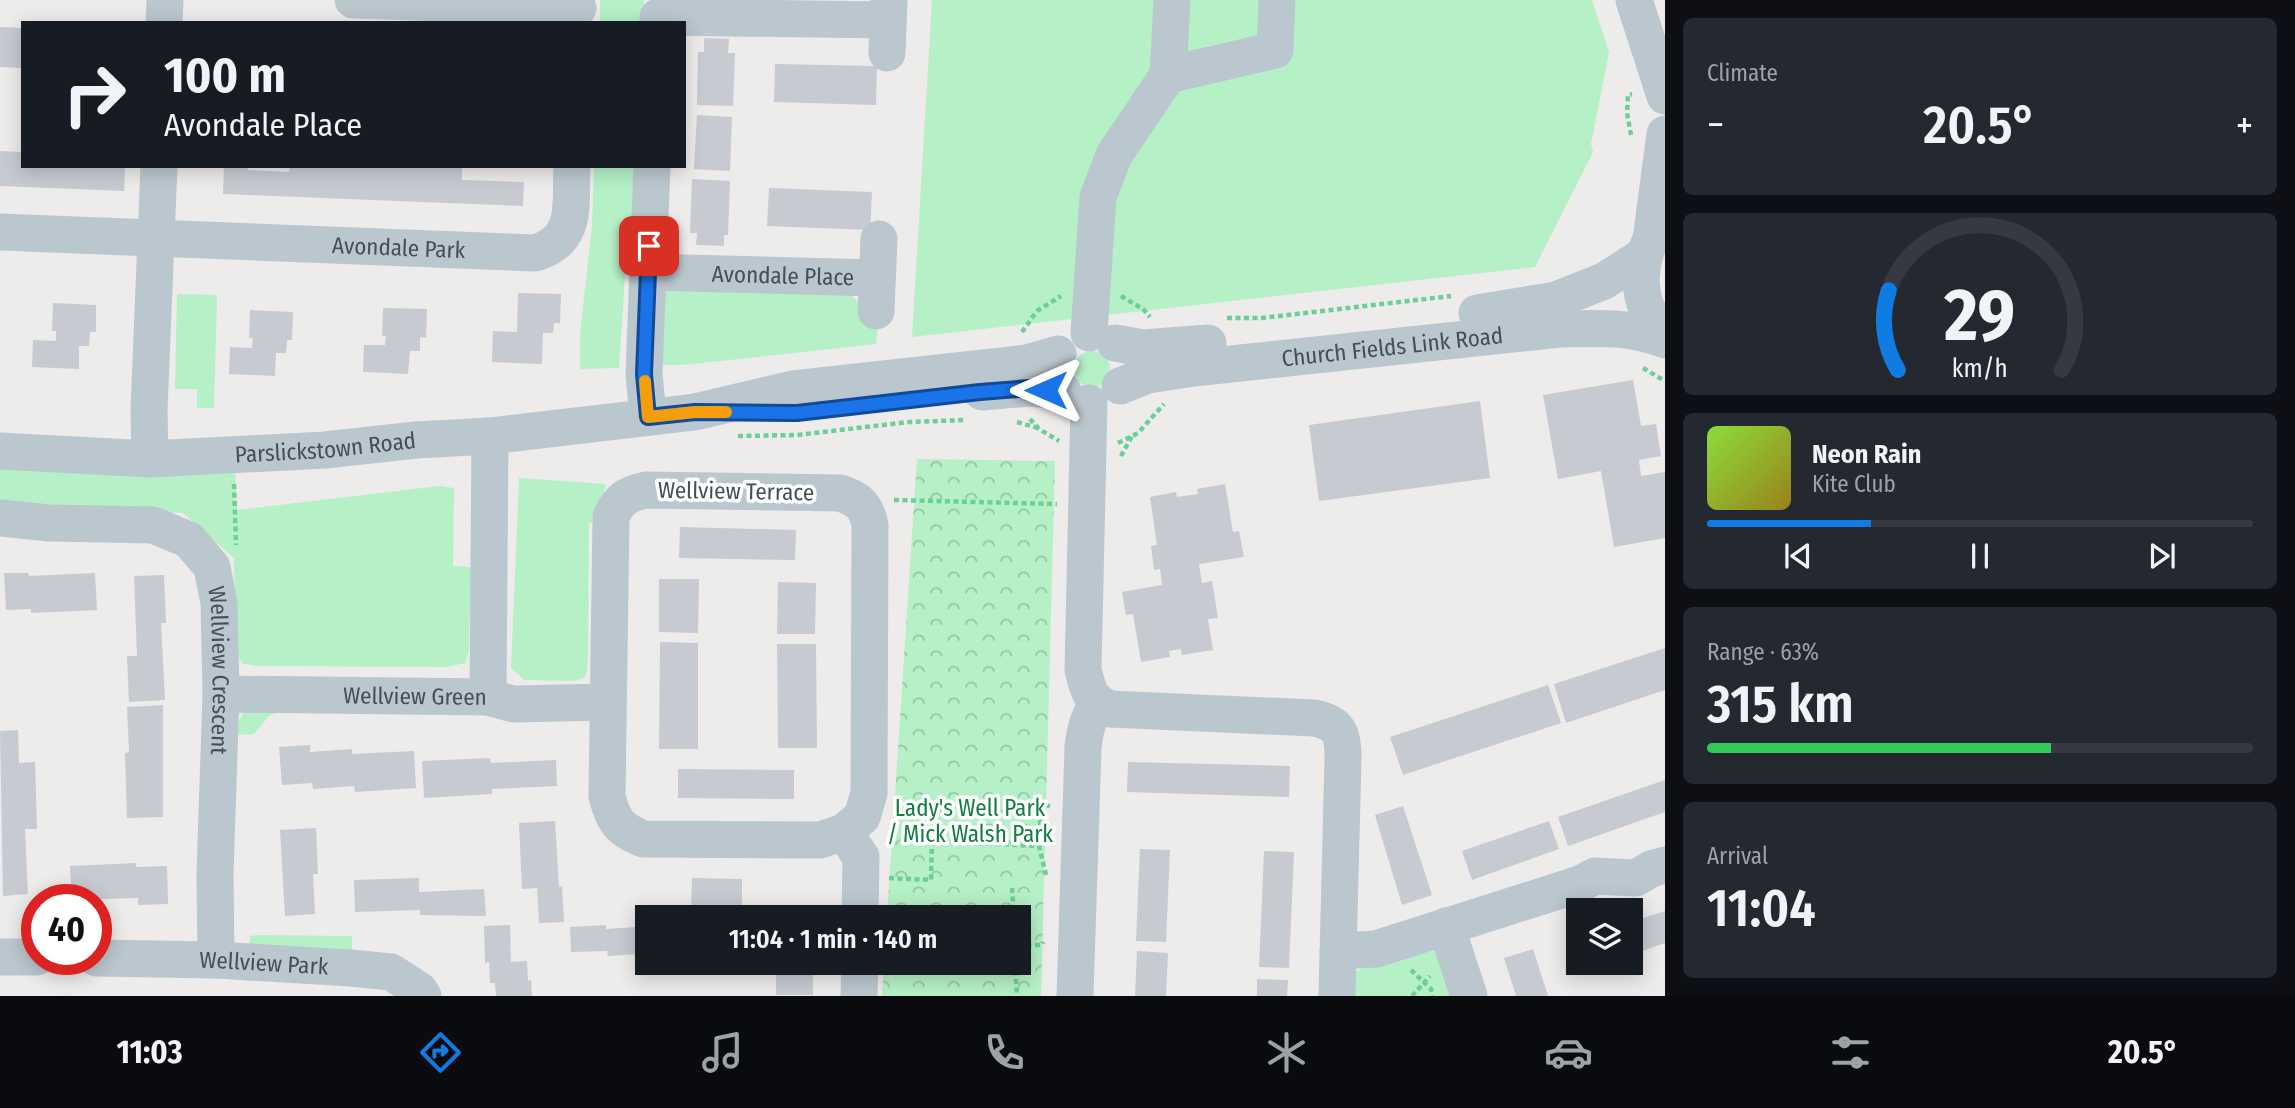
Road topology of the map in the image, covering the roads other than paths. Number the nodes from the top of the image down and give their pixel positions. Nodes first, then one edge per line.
1 (165, 0) edge
2 (353, 0) edge
3 (1172, 0) edge
4 (1277, 0) edge
5 (1634, 0) edge
6 (578, 10) edge
7 (658, 13) edge
8 (164, 21) edge
9 (888, 24) edge
10 (1168, 75) junction
11 (1665, 96) edge
12 (1665, 134) edge
13 (159, 168) edge
14 (572, 168) edge
15 (652, 168) edge
16 (0, 232) edge
17 (1653, 236) edge
18 (156, 237) junction
19 (879, 239) dead end
20 (648, 272) junction
21 (1665, 333) edge
22 (1102, 338) junction
23 (1665, 340) edge
24 (1058, 355) junction
25 (1091, 394) junction
26 (695, 412) junction
27 (648, 417) junction
28 (490, 436) junction
29 (0, 451) edge
30 (150, 459) junction
31 (0, 518) edge
32 (220, 694) junction
33 (488, 697) junction
34 (608, 702) junction
35 (1097, 704) junction
36 (844, 832) junction
37 (1665, 864) edge
38 (860, 905) edge
39 (1446, 926) junction
40 (1338, 951) junction
41 (0, 957) edge
42 (21, 957) edge
43 (112, 958) edge
44 (216, 960) junction
45 (860, 975) edge
46 (423, 996) edge
47 (859, 996) edge
48 (1075, 996) edge
49 (1337, 996) edge
50 (1469, 996) edge

1 - 8 street
2 - 6 street
3 - 10 street
4 - 10 street
5 - 11 street
7 - 9 street
10 - 22 street
12 - 17 street
13 - 18 street
14 - 18 street, Avondale Park
15 - 20 street
16 - 18 street, Avondale Park
17 - 21 street
17 - 22 street, Church Fields Link Road
18 - 30 street
19 - 20 street, Avondale Place
20 - 27 street
22 - 24 street
22 - 25 street
23 - 25 street, Church Fields Link Road
24 - 25 street
24 - 26 street, Church Fields Link Road
25 - 26 street, Church Fields Link Road
25 - 35 street
26 - 27 street, Church Fields Link Road
27 - 28 street, Parslickstown Road
28 - 30 street, Parslickstown Road
28 - 33 street
29 - 30 street, Parslickstown Road
31 - 32 street, Wellview Crescent
32 - 33 street, Wellview Green
32 - 44 street, Wellview Crescent
33 - 34 street, Wellview Green
34 - 36 street, Wellview Terrace
34 - 36 street, Wellview Terrace
35 - 40 street
35 - 48 street
36 - 38 street
37 - 39 street
39 - 40 street
39 - 50 street
40 - 49 street
41 - 42 street
43 - 44 street, Wellview Park
44 - 46 street, Wellview Park
45 - 47 street

